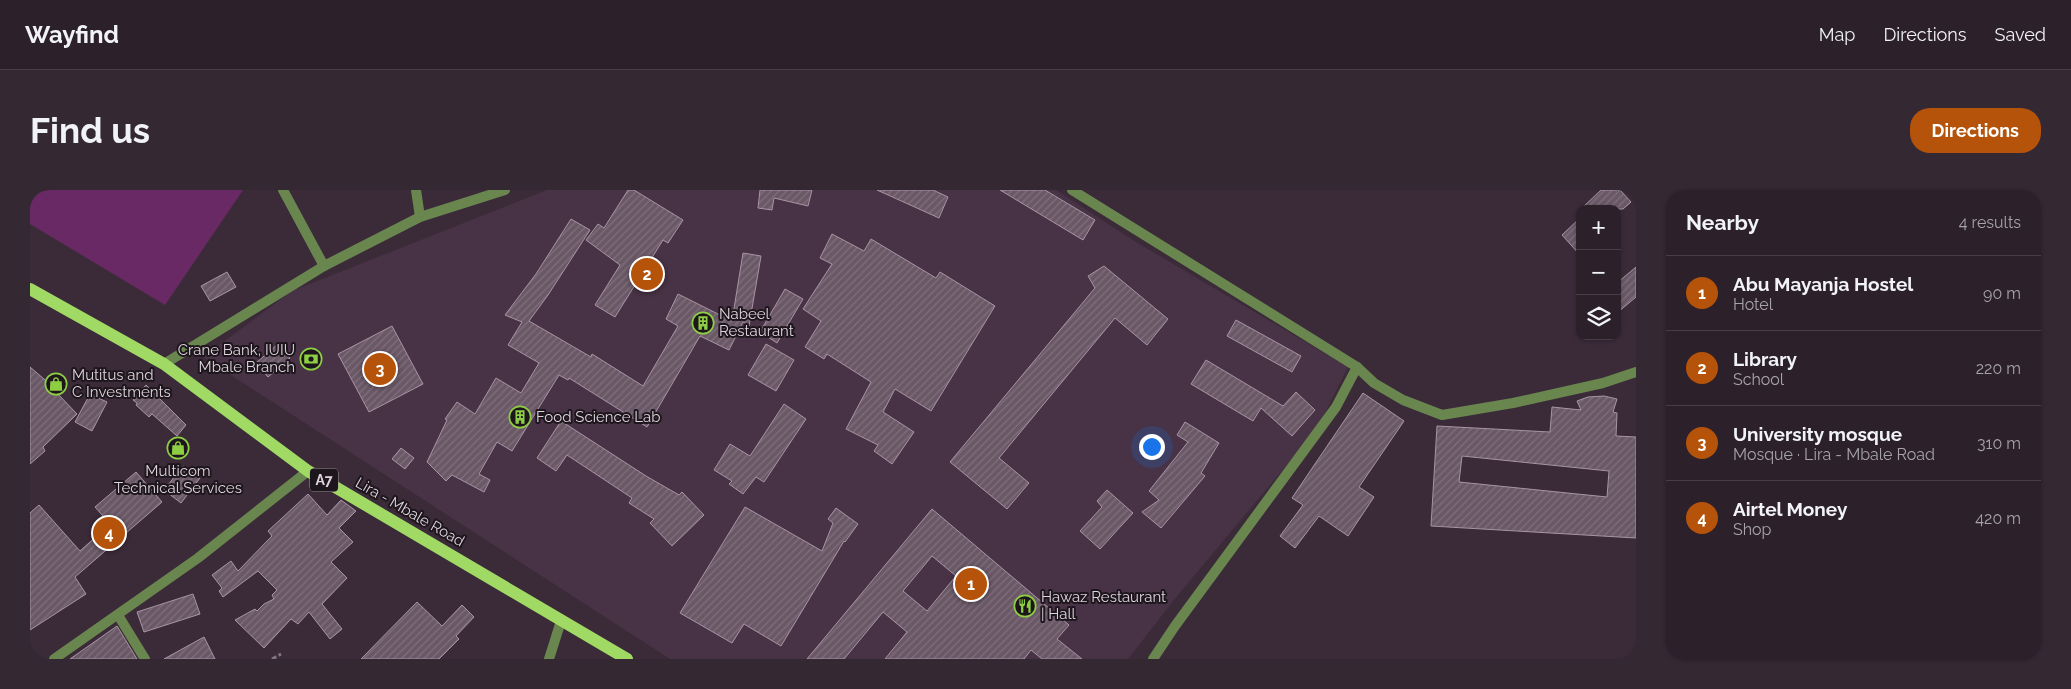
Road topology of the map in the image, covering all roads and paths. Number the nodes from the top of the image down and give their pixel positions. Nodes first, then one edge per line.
1 (284, 190) edge
2 (416, 190) edge
3 (505, 190) edge
4 (1072, 190) edge
5 (420, 217) junction
6 (324, 266) junction
7 (30, 288) edge
8 (164, 364) junction
9 (1356, 367) junction
10 (1636, 372) edge
11 (308, 471) junction
12 (118, 615) junction
13 (561, 621) junction
14 (280, 654) dead end
15 (54, 659) edge
16 (146, 659) edge
17 (272, 659) edge
18 (549, 659) edge
19 (628, 659) edge
20 (1153, 659) edge

1 - 6 street
2 - 5 street
3 - 5 street
4 - 9 street
5 - 6 street
6 - 8 street
7 - 8 main road, Lira - Mbale Road / A7
8 - 11 main road, Lira - Mbale Road / A7
9 - 10 street
9 - 20 street
11 - 12 street
11 - 13 main road, Lira - Mbale Road / A7
12 - 15 street
12 - 16 street
13 - 18 street
13 - 19 main road, Lira - Mbale Road / A7
14 - 17 path

